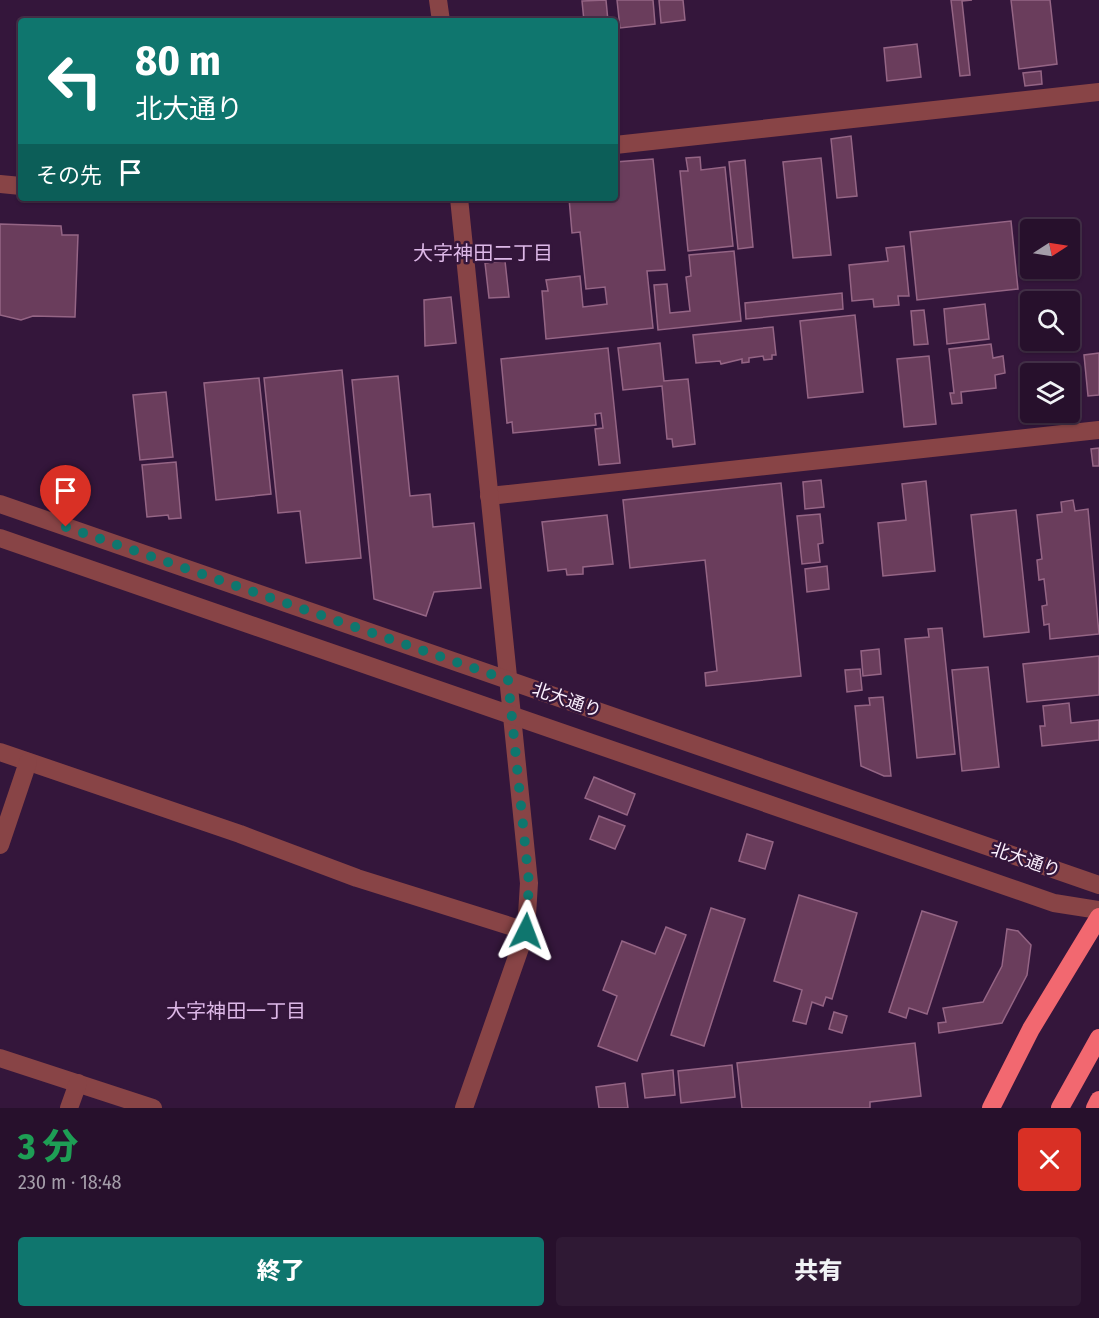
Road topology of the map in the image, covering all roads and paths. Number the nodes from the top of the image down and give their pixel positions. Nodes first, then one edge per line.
1 (438, 0) edge
2 (441, 18) edge
3 (1099, 92) edge
4 (618, 145) edge
5 (0, 184) edge
6 (18, 186) edge
7 (459, 201) edge
8 (1099, 430) edge
9 (489, 496) junction
10 (0, 504) edge
11 (0, 538) edge
12 (508, 680) junction
13 (512, 716) junction
14 (0, 752) edge
15 (28, 762) junction
16 (0, 845) edge
17 (1099, 885) edge
18 (1099, 910) edge
19 (1099, 917) edge
20 (526, 931) junction
21 (1099, 1038) edge
22 (0, 1058) edge
23 (78, 1083) junction
24 (1099, 1100) edge
25 (69, 1108) edge
26 (153, 1108) edge
27 (464, 1108) edge
28 (991, 1108) edge
29 (1060, 1108) edge
30 (1095, 1108) edge

1 - 2 street
3 - 4 street
5 - 6 street
7 - 9 street
8 - 9 street
9 - 12 street
10 - 12 street, 北大通り
11 - 13 street
12 - 13 street
12 - 17 street, 北大通り
13 - 18 street
13 - 20 street
14 - 15 street
15 - 16 street
15 - 20 street
19 - 28 highway
20 - 27 street
21 - 29 highway
22 - 23 street
23 - 25 street
23 - 26 street
24 - 30 highway

